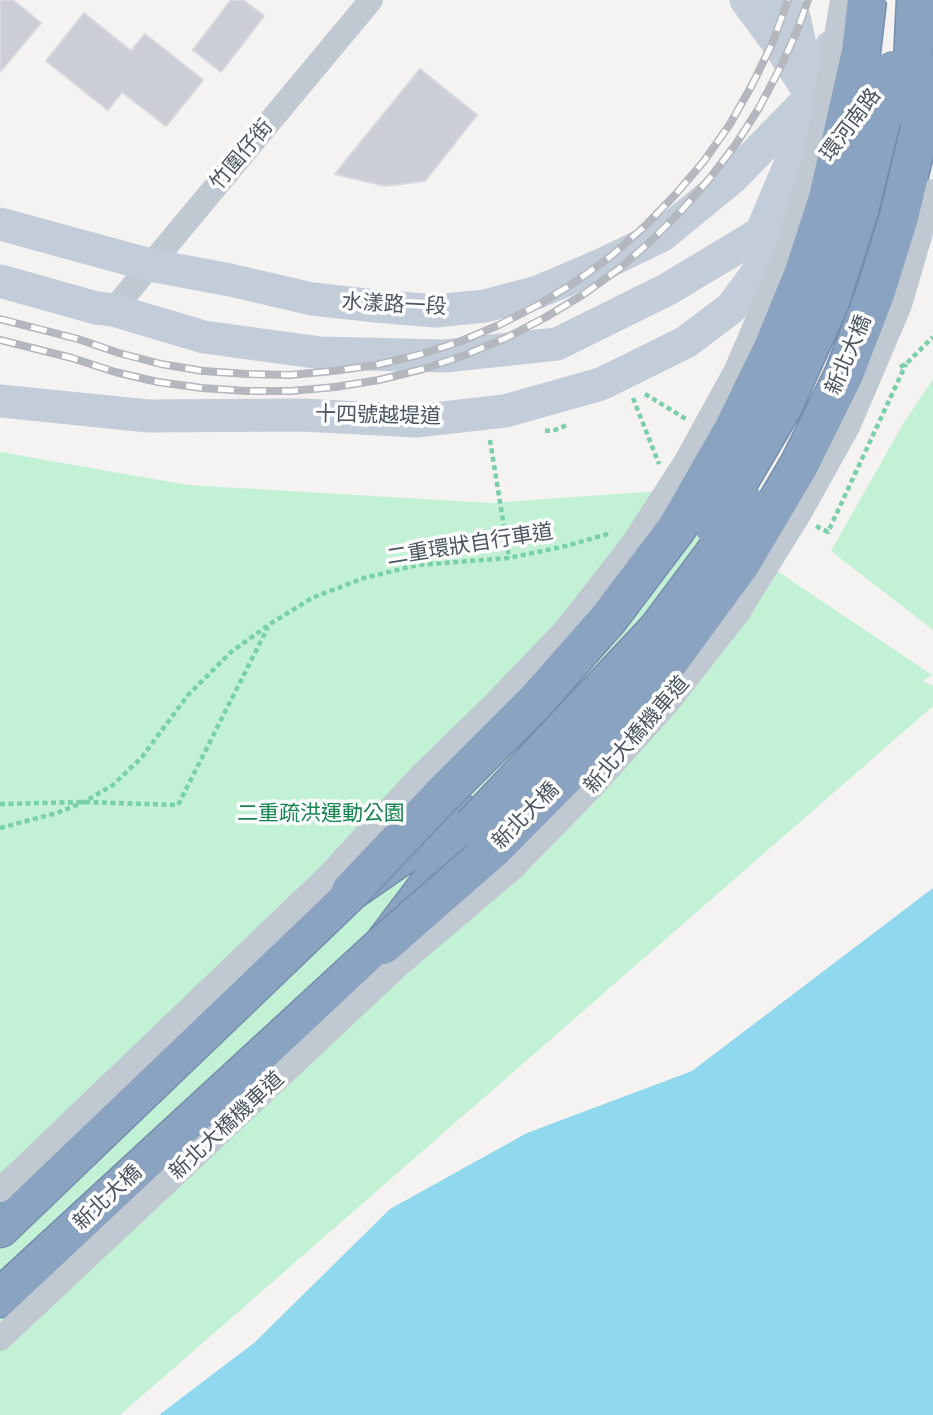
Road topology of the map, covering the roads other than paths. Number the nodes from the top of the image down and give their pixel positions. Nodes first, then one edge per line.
1 (371, 0) edge
2 (746, 0) edge
3 (781, 0) edge
4 (842, 0) edge
5 (849, 0) edge
6 (867, 0) edge
7 (913, 0) edge
8 (933, 74) edge
9 (812, 96) junction
10 (933, 191) edge
11 (0, 224) edge
12 (761, 233) junction
13 (150, 265) junction
14 (0, 281) edge
15 (113, 310) junction
16 (0, 401) edge
17 (351, 891) junction
18 (383, 946) junction
19 (0, 1190) edge
20 (0, 1228) edge
21 (0, 1298) edge
22 (0, 1339) edge

1 - 13 street, 竹圍仔街
2 - 9 street
3 - 9 street
4 - 19 street, bridge
5 - 9 street
6 - 17 highway, bridge
7 - 12 street, 環河南路
7 - 17 highway, bridge
7 - 18 highway, bridge
8 - 18 highway, 新北大橋, bridge
9 - 12 street
9 - 13 street, 水漾路一段
10 - 22 street, 新北大橋機車道, bridge
11 - 13 street, 水漾路一段
12 - 15 street
12 - 16 street, 十四號越堤道
13 - 15 street, 竹圍仔街
14 - 15 street
17 - 20 highway
18 - 21 highway, 新北大橋

